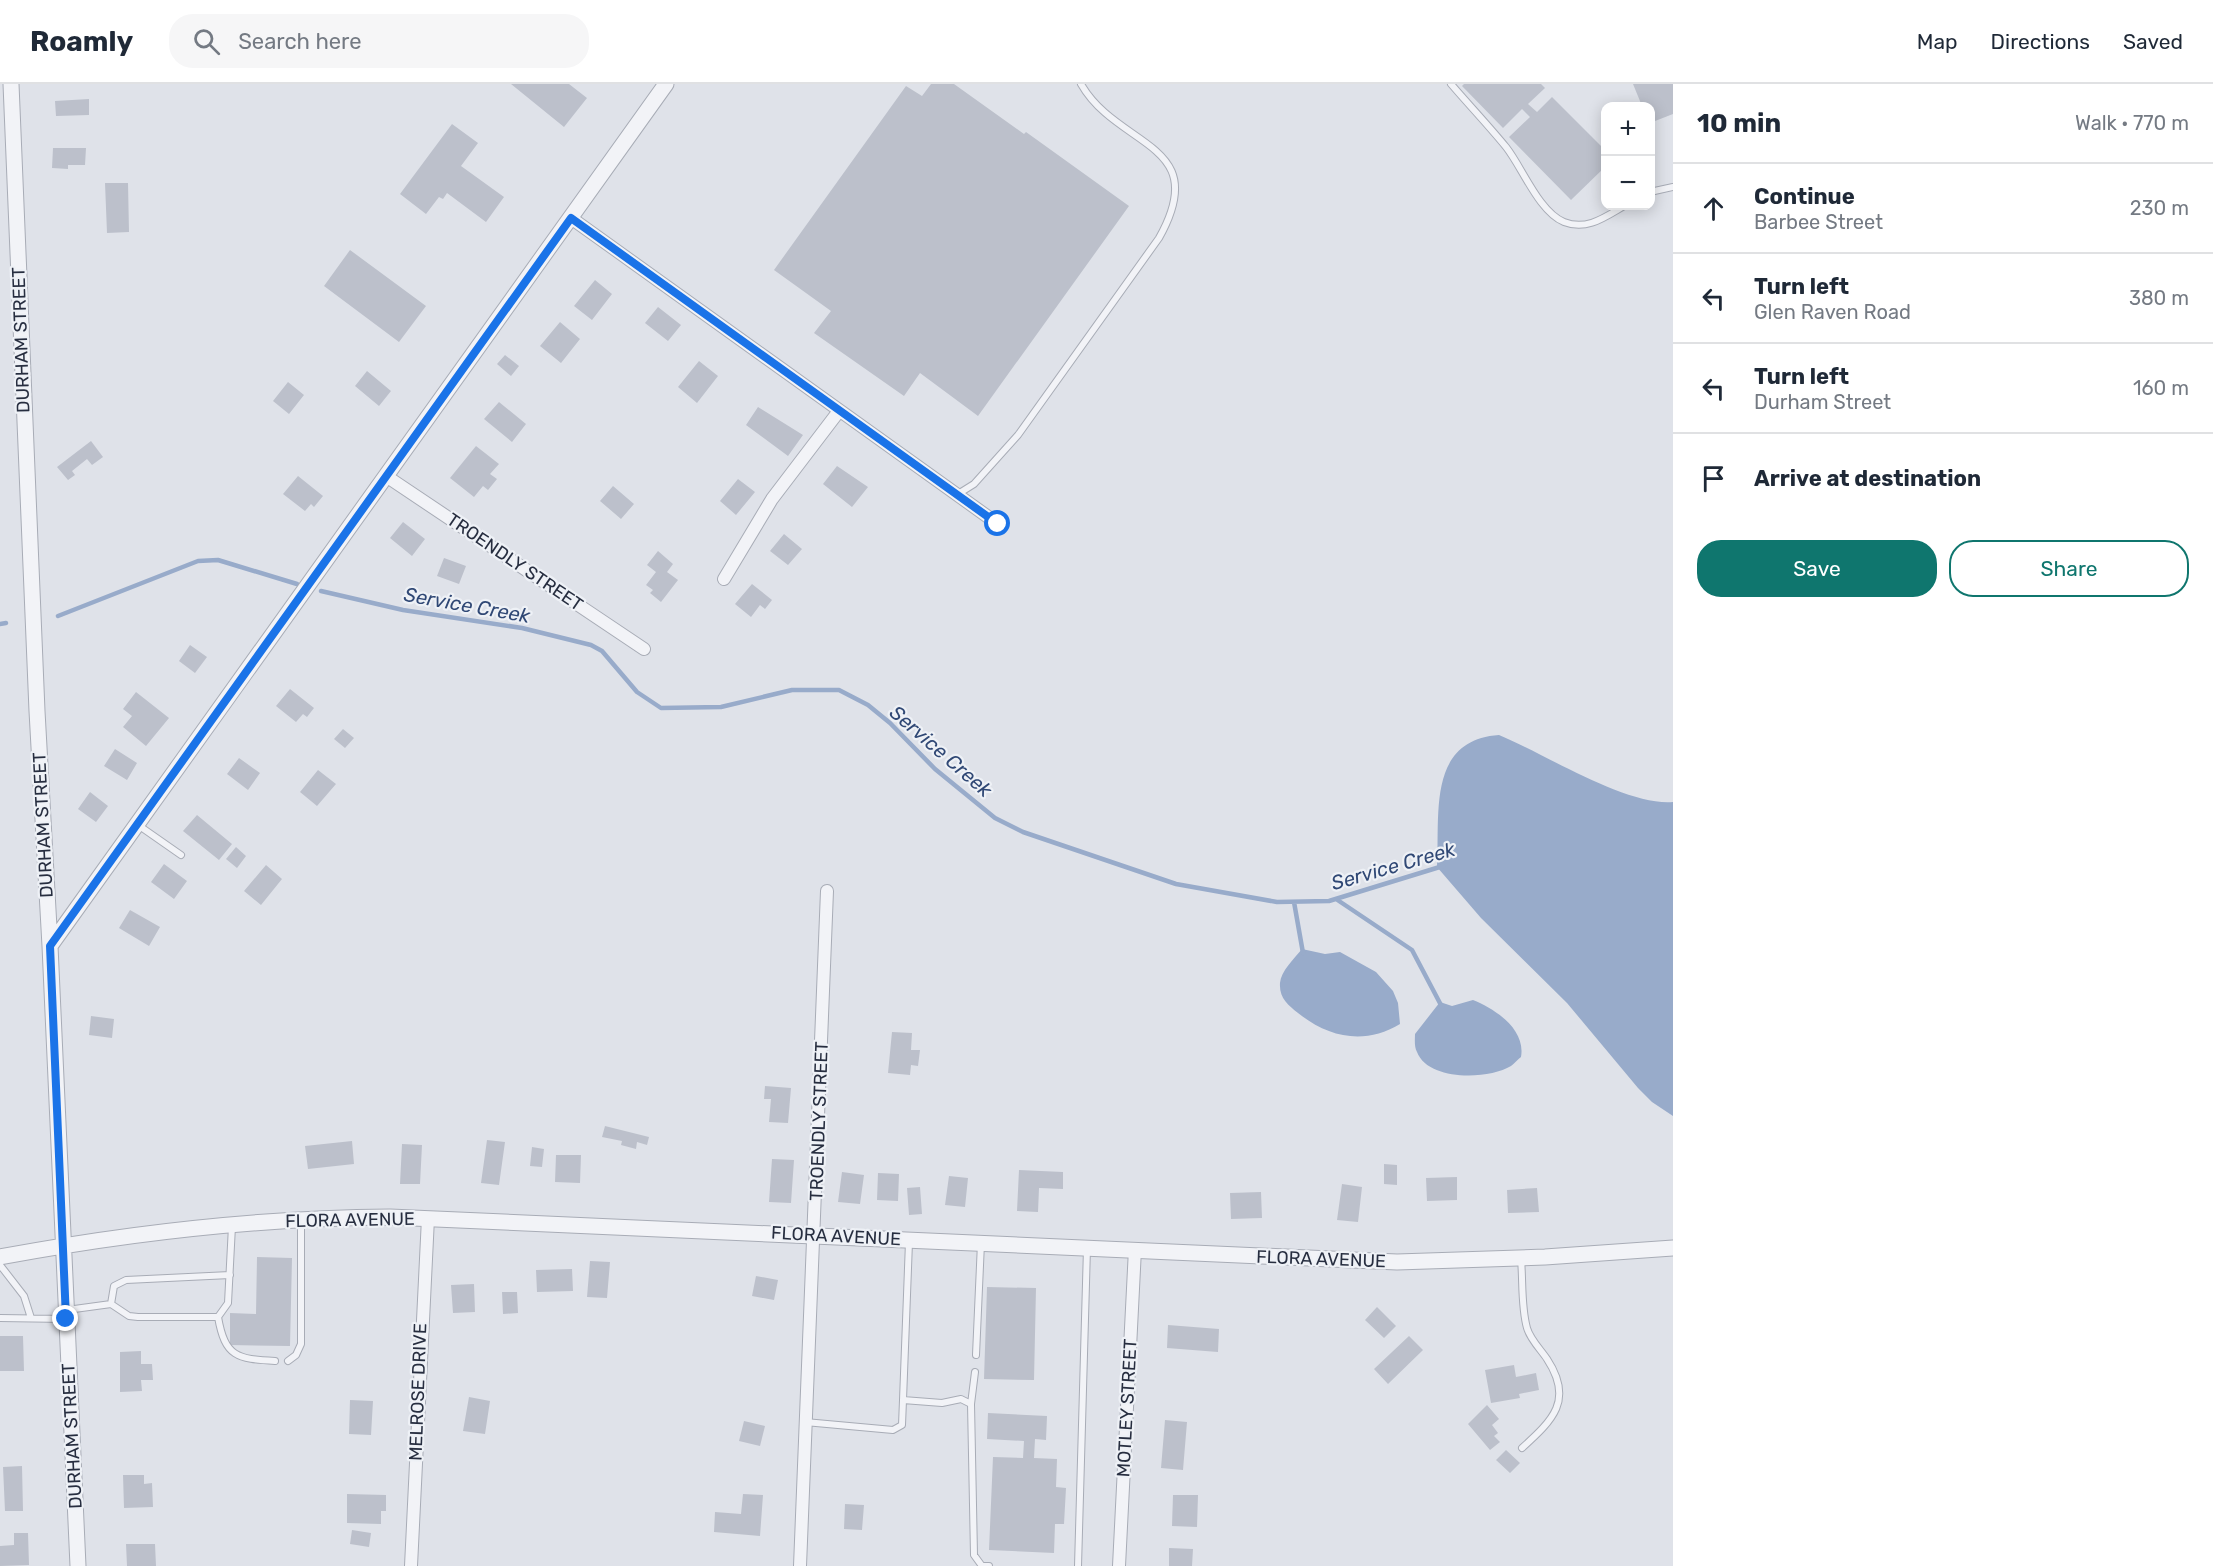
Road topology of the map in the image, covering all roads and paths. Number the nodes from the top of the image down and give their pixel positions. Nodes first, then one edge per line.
1 (11, 84) edge
2 (666, 84) edge
3 (1081, 84) edge
4 (1451, 84) edge
5 (1673, 187) edge
6 (1655, 191) edge
7 (1617, 210) edge
8 (571, 218) junction
9 (839, 411) junction
10 (386, 476) junction
11 (956, 495) junction
12 (998, 524) dead end
13 (724, 579) dead end
14 (644, 649) dead end
15 (137, 824) junction
16 (182, 855) dead end
17 (827, 891) dead end
18 (50, 946) junction
19 (428, 1218) junction
20 (301, 1220) junction
21 (232, 1225) junction
22 (814, 1235) junction
23 (909, 1240) junction
24 (981, 1243) junction
25 (63, 1245) junction
26 (1087, 1247) junction
27 (1673, 1248) edge
28 (1136, 1250) junction
29 (0, 1257) edge
30 (1521, 1258) junction
31 (0, 1265) edge
32 (230, 1275) junction
33 (111, 1304) junction
34 (66, 1315) junction
35 (218, 1317) junction
36 (0, 1318) edge
37 (31, 1318) junction
38 (976, 1355) dead end
39 (275, 1361) dead end
40 (288, 1361) dead end
41 (975, 1372) dead end
42 (903, 1400) junction
43 (971, 1404) junction
44 (805, 1422) junction
45 (1522, 1448) dead end
46 (78, 1566) edge
47 (411, 1566) edge
48 (800, 1566) edge
49 (989, 1566) edge
50 (1078, 1566) edge
51 (1119, 1566) edge

1 - 18 street, DURHAM STREET
2 - 8 street
3 - 11 lane
4 - 7 lane
5 - 6 lane
8 - 9 street
8 - 10 street
9 - 11 street
9 - 13 street
10 - 14 street, TROENDLY STREET
10 - 15 street
11 - 12 street
15 - 16 lane
15 - 18 street
17 - 22 street, TROENDLY STREET
18 - 25 street, DURHAM STREET
19 - 20 street, FLORA AVENUE
19 - 22 street, FLORA AVENUE
19 - 47 street, MELROSE DRIVE
20 - 21 street, FLORA AVENUE
20 - 40 lane
21 - 25 street, FLORA AVENUE
21 - 32 lane
22 - 23 street, FLORA AVENUE
22 - 44 street, TROENDLY STREET
23 - 24 street, FLORA AVENUE
23 - 42 lane
24 - 26 street, FLORA AVENUE
24 - 38 lane
25 - 29 street, FLORA AVENUE
25 - 34 street, DURHAM STREET
26 - 28 street, FLORA AVENUE
26 - 50 lane
27 - 30 street, FLORA AVENUE
28 - 30 street, FLORA AVENUE
28 - 51 street, MOTLEY STREET
30 - 45 lane
31 - 37 lane
32 - 33 lane
32 - 35 lane
33 - 34 lane
33 - 35 lane
34 - 37 lane
34 - 46 street, DURHAM STREET
35 - 39 lane
36 - 37 lane
41 - 43 lane
42 - 43 lane
42 - 44 lane
43 - 49 lane
44 - 48 street, TROENDLY STREET

